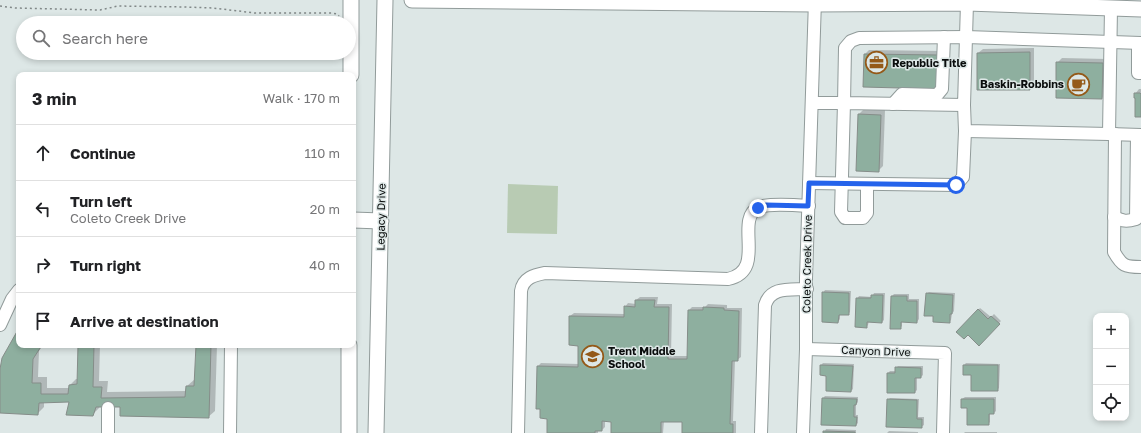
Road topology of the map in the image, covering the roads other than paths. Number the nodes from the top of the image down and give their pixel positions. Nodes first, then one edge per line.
1 (351, 0) edge
2 (386, 0) edge
3 (412, 0) edge
4 (584, 1) edge
5 (967, 1) edge
6 (815, 2) edge
7 (1112, 8) junction
8 (1141, 9) edge
9 (351, 16) edge
10 (944, 37) junction
11 (966, 37) junction
12 (1111, 42) junction
13 (1140, 43) edge
14 (351, 60) edge
15 (351, 72) edge
16 (1141, 73) edge
17 (812, 103) junction
18 (844, 103) junction
19 (893, 104) junction
20 (964, 105) junction
21 (965, 131) junction
22 (1112, 134) junction
23 (1139, 135) edge
24 (809, 183) junction
25 (842, 183) junction
26 (867, 184) junction
27 (808, 206) junction
28 (1114, 217) junction
29 (1138, 219) edge
30 (356, 220) edge
31 (381, 221) junction
32 (1141, 267) edge
33 (806, 289) junction
34 (16, 294) edge
35 (0, 325) edge
36 (231, 348) edge
37 (349, 348) edge
38 (806, 349) junction
39 (108, 408) dead end
40 (108, 433) edge
41 (230, 433) edge
42 (349, 433) edge
43 (376, 433) edge
44 (518, 433) edge
45 (761, 433) edge
46 (803, 433) edge
47 (943, 433) edge

1 - 9 main road
2 - 31 main road, Legacy Drive
3 - 4 main road
4 - 6 main road
5 - 6 main road
5 - 7 main road
5 - 11 street
6 - 17 street, Coleto Creek Drive
7 - 8 main road
7 - 12 street
10 - 11 street
10 - 18 street
10 - 19 street
11 - 12 street
11 - 20 street
12 - 13 street
12 - 22 street
13 - 16 street
14 - 15 main road
17 - 18 street
17 - 24 street, Coleto Creek Drive
18 - 19 street
18 - 25 street
19 - 20 street
20 - 21 street
21 - 22 street
21 - 26 street
22 - 23 street
22 - 28 street
23 - 29 street
24 - 25 street
24 - 27 street, Coleto Creek Drive
25 - 26 street
25 - 26 street
27 - 33 street, Coleto Creek Drive
27 - 44 street
28 - 29 street
28 - 32 street
30 - 31 main road
31 - 43 main road, Legacy Drive
33 - 38 street, Coleto Creek Drive
33 - 45 street
34 - 35 street
36 - 41 street
37 - 42 main road
38 - 46 street, Coleto Creek Drive
38 - 47 street, Canyon Drive
39 - 40 street

